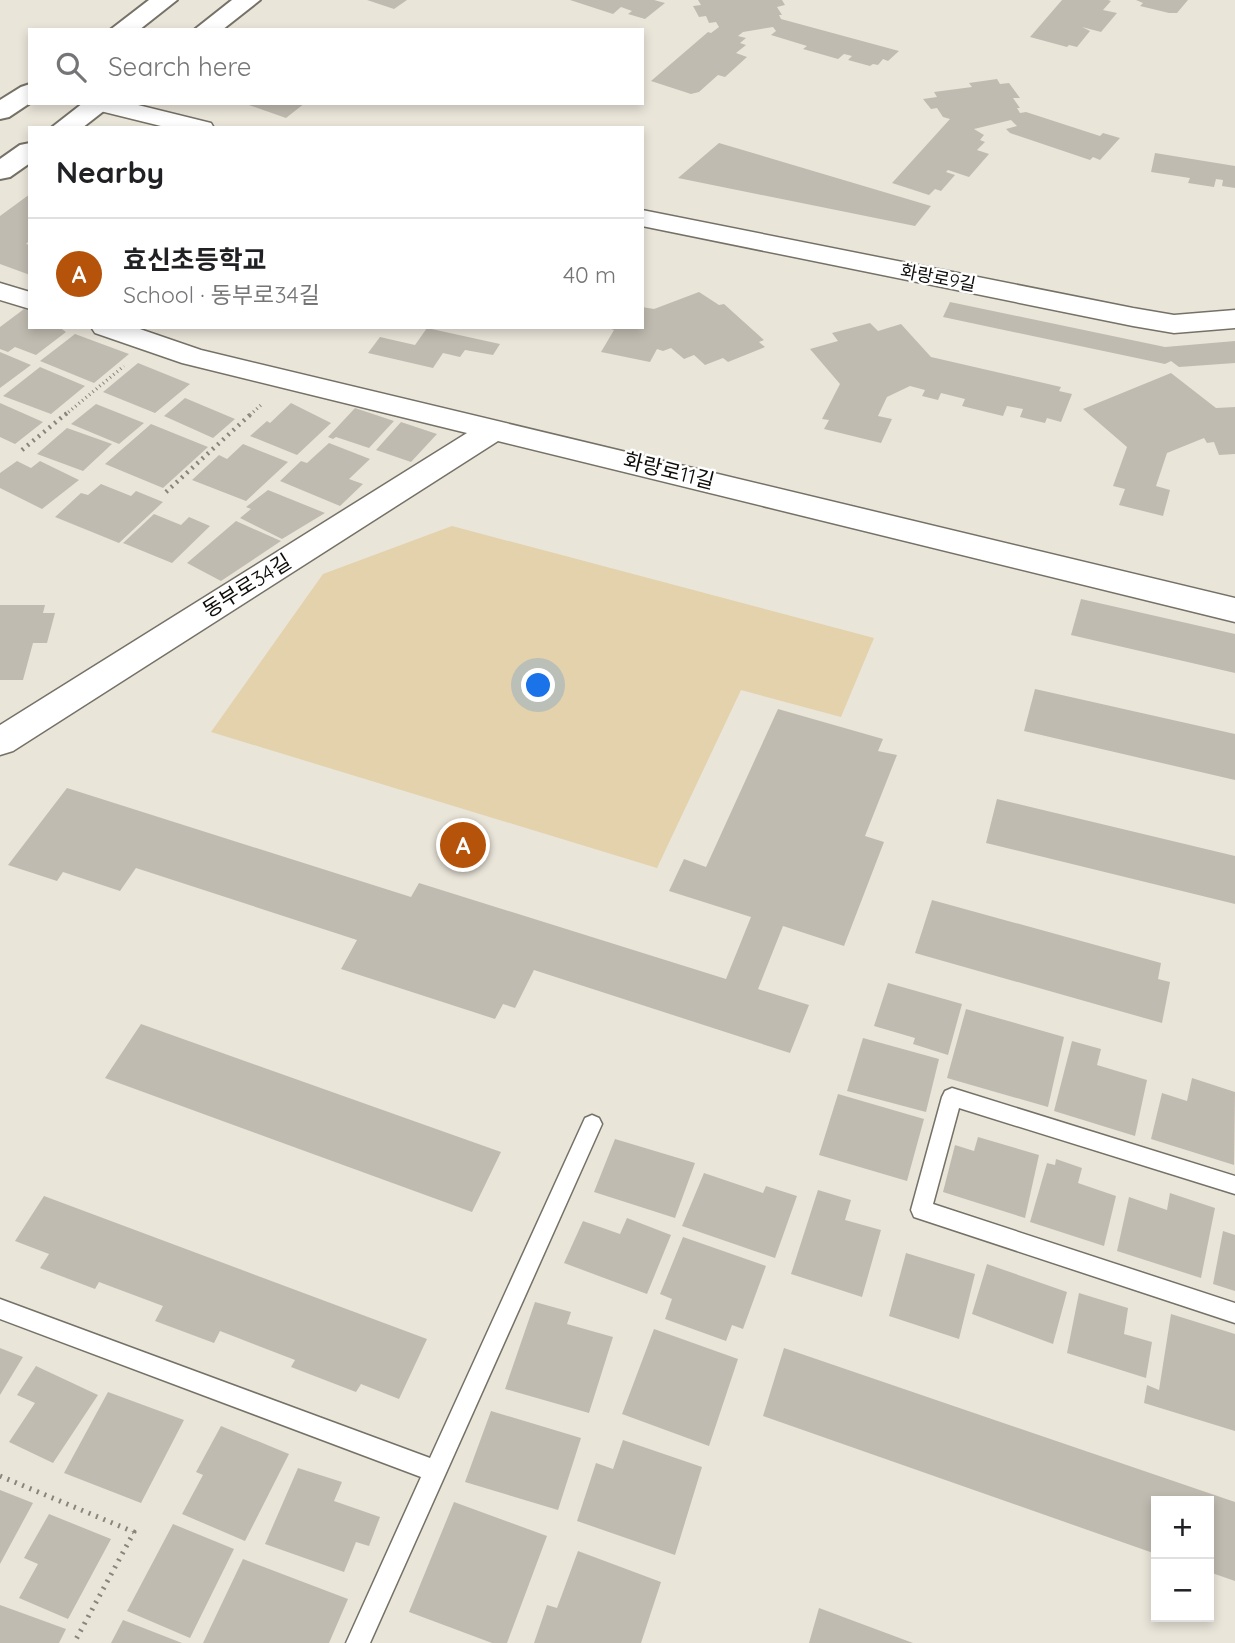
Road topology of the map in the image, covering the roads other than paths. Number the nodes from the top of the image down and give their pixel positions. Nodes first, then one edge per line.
1 (165, 0) edge
2 (248, 0) edge
3 (124, 28) edge
4 (208, 28) edge
5 (28, 93) edge
6 (96, 105) edge
7 (107, 105) edge
8 (0, 111) edge
9 (67, 126) edge
10 (194, 126) edge
11 (28, 152) edge
12 (0, 171) edge
13 (644, 218) edge
14 (0, 291) edge
15 (28, 300) edge
16 (1235, 319) edge
17 (111, 329) edge
18 (495, 429) junction
19 (1235, 610) edge
20 (0, 742) edge
21 (592, 1124) dead end
22 (1235, 1185) edge
23 (0, 1309) edge
24 (1235, 1313) edge
25 (436, 1471) junction
26 (358, 1643) edge

1 - 3 main road
2 - 4 main road
5 - 8 main road
6 - 9 main road
7 - 10 street
11 - 12 main road
13 - 16 street, 화랑로9길
14 - 15 street
17 - 18 street, 화랑로11길
18 - 19 street, 화랑로11길
18 - 20 street, 동부로34길
21 - 25 lane
22 - 24 lane
23 - 25 lane
25 - 26 lane

